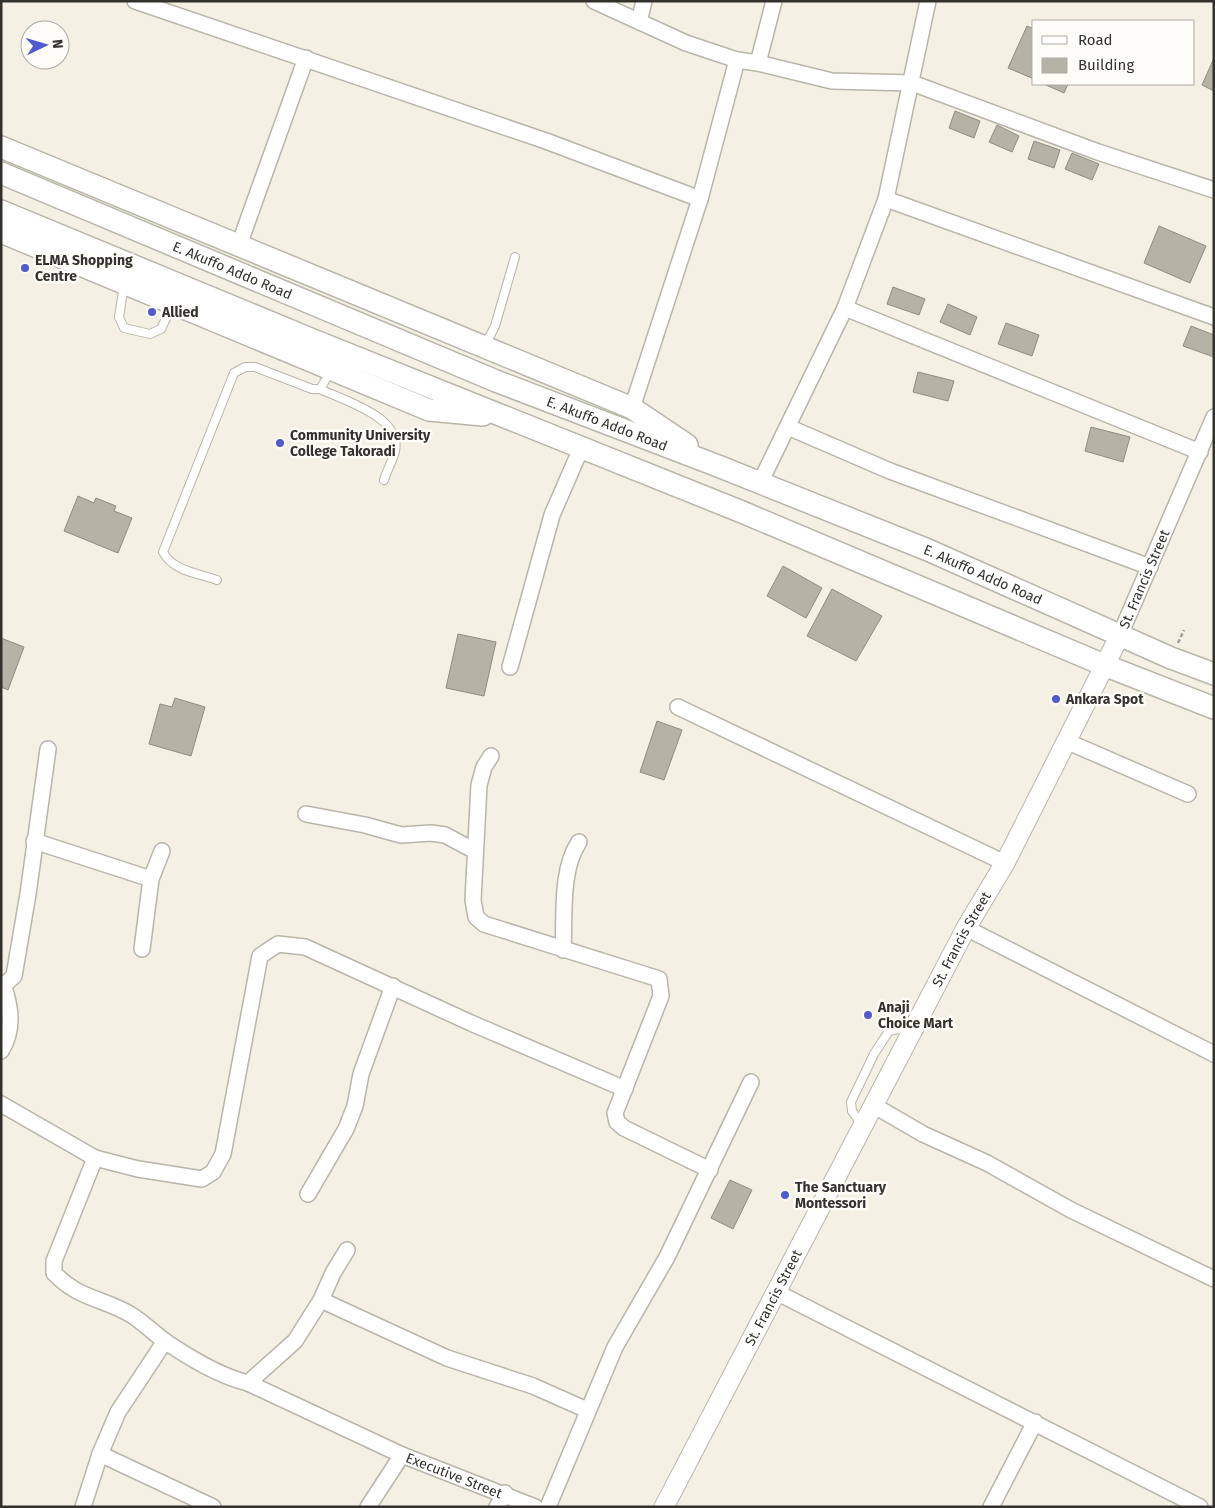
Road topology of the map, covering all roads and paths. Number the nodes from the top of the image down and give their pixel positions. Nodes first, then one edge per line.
1 (135, 1) edge
2 (594, 1) edge
3 (644, 1) edge
4 (774, 1) edge
5 (928, 1) edge
6 (640, 22) junction
7 (306, 58) junction
8 (737, 60) junction
9 (758, 63) junction
10 (912, 84) junction
11 (1, 147) edge
12 (1, 173) edge
13 (1214, 190) edge
14 (700, 199) junction
15 (886, 199) junction
16 (1, 211) edge
17 (1, 232) edge
18 (239, 245) junction
19 (514, 257) dead end
20 (124, 283) junction
21 (173, 304) junction
22 (845, 308) junction
23 (1214, 317) edge
24 (481, 345) junction
25 (332, 370) junction
26 (320, 389) junction
27 (632, 408) junction
28 (506, 417) junction
29 (1214, 417) edge
30 (788, 427) junction
31 (582, 446) junction
32 (1200, 452) junction
33 (718, 466) junction
34 (384, 480) dead end
35 (760, 483) junction
36 (1150, 567) junction
37 (217, 580) dead end
38 (1120, 635) junction
39 (1104, 665) junction
40 (510, 667) dead end
41 (1214, 674) edge
42 (678, 707) dead end
43 (1214, 708) edge
44 (1066, 742) junction
45 (48, 749) dead end
46 (491, 756) dead end
47 (1188, 794) dead end
48 (306, 814) dead end
49 (34, 841) junction
50 (579, 842) dead end
51 (162, 851) dead end
52 (475, 851) junction
53 (1005, 863) junction
54 (151, 879) junction
55 (966, 928) junction
56 (142, 949) dead end
57 (563, 950) junction
58 (393, 986) junction
59 (3, 988) edge
60 (912, 1032) junction
61 (1, 1051) edge
62 (1214, 1054) edge
63 (751, 1082) dead end
64 (624, 1089) junction
65 (1, 1104) edge
66 (874, 1105) junction
67 (863, 1126) junction
68 (96, 1158) junction
69 (710, 1170) junction
70 (308, 1194) dead end
71 (348, 1250) dead end
72 (1214, 1279) edge
73 (776, 1292) junction
74 (321, 1300) junction
75 (165, 1341) junction
76 (248, 1383) junction
77 (587, 1410) junction
78 (1035, 1422) junction
79 (100, 1454) junction
80 (402, 1455) junction
81 (505, 1493) junction
82 (83, 1507) edge
83 (213, 1507) edge
84 (368, 1507) edge
85 (497, 1507) edge
86 (535, 1507) edge
87 (548, 1507) edge
88 (664, 1507) edge
89 (990, 1507) edge
90 (1200, 1507) edge

1 - 7 street
2 - 6 street
3 - 6 street
4 - 9 street
5 - 10 street
6 - 8 street
7 - 14 street
7 - 18 street
8 - 9 street
8 - 14 street
9 - 10 street
10 - 13 street
10 - 15 street
11 - 18 main road
12 - 33 main road, E. Akuffo Addo Road
14 - 27 street
15 - 22 street
15 - 23 street
16 - 28 main road
17 - 20 main road
18 - 24 main road
19 - 24 lane
20 - 21 main road
20 - 21 lane
21 - 25 main road
22 - 30 street
22 - 32 street
24 - 27 main road
25 - 26 lane
25 - 28 main road
26 - 34 lane
26 - 37 lane
27 - 33 main road
28 - 31 main road
29 - 32 street, St. Francis Street
30 - 35 street
30 - 36 street
31 - 39 main road
31 - 40 street
32 - 36 street, St. Francis Street
33 - 35 main road, E. Akuffo Addo Road
35 - 38 main road, E. Akuffo Addo Road
36 - 38 street, St. Francis Street
38 - 39 street, St. Francis Street
38 - 41 main road, E. Akuffo Addo Road
39 - 43 main road
39 - 44 street, St. Francis Street
42 - 53 street
44 - 47 street
44 - 53 street, St. Francis Street
45 - 49 street
46 - 52 street
48 - 52 street
49 - 54 street
49 - 59 street
50 - 57 street
51 - 54 street
52 - 57 street
53 - 55 street, St. Francis Street
54 - 56 street
55 - 60 street, St. Francis Street
55 - 62 street
57 - 64 street
58 - 64 street
58 - 68 street
58 - 70 street
59 - 61 street
60 - 66 street, St. Francis Street
60 - 67 lane
63 - 69 street
64 - 69 street
65 - 68 street
66 - 67 street, St. Francis Street
66 - 72 street
67 - 73 street, St. Francis Street
68 - 75 street
69 - 77 street
71 - 74 street
73 - 78 street
73 - 88 street, St. Francis Street
74 - 76 street
74 - 77 street
75 - 76 street
75 - 79 street
76 - 80 street
77 - 87 street
78 - 89 street
78 - 90 street
79 - 82 street
79 - 83 street
80 - 81 street, Executive Street
80 - 84 street, Executive Street
81 - 85 street
81 - 86 street, Executive Street

